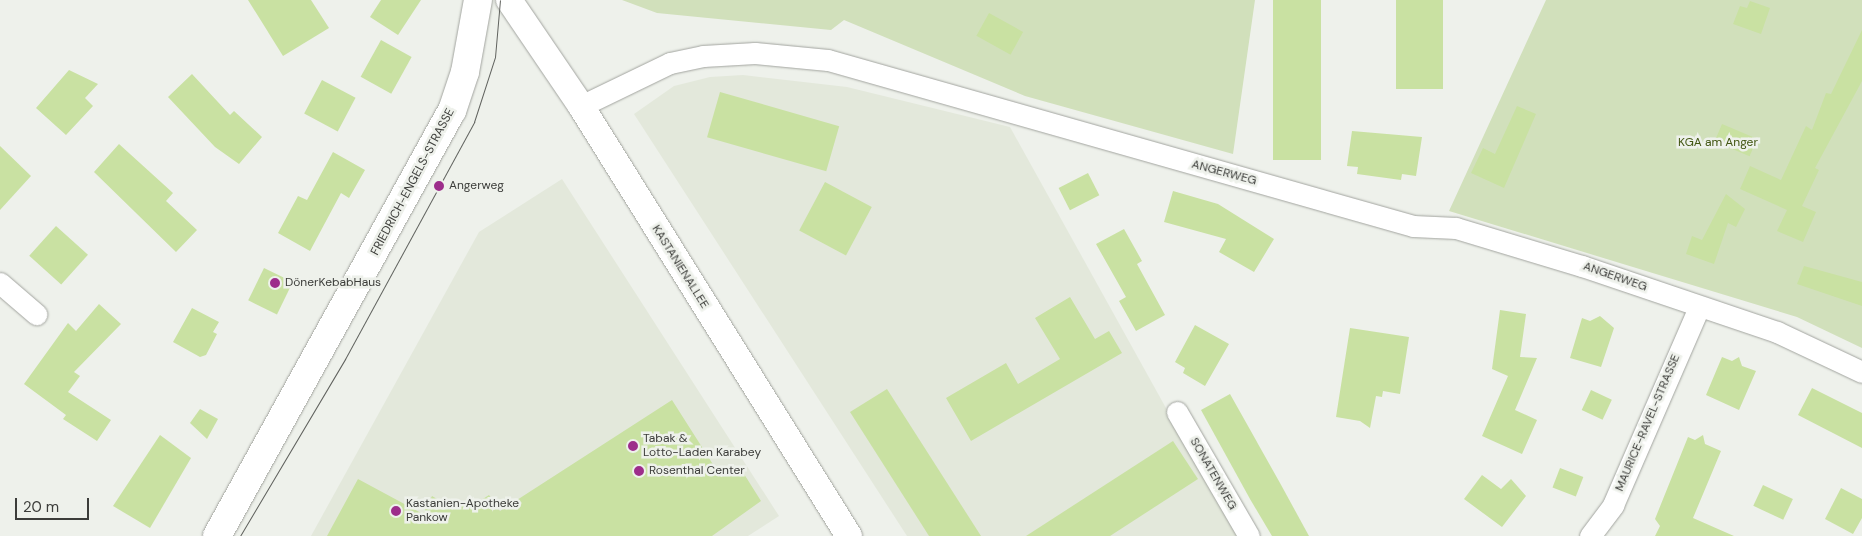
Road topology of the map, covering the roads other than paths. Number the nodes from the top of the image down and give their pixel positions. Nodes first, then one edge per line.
1 (478, 0) edge
2 (509, 0) edge
3 (581, 106) junction
4 (0, 283) edge
5 (1699, 307) junction
6 (36, 314) dead end
7 (1862, 372) edge
8 (1177, 412) dead end
9 (217, 536) edge
10 (849, 536) edge
11 (1249, 536) edge
12 (1590, 536) edge

1 - 9 main road, FRIEDRICH-ENGELS-STRASSE
2 - 3 street, KASTANIENALLEE
3 - 5 street, ANGERWEG
3 - 10 street, KASTANIENALLEE
4 - 6 street
5 - 7 street, ANGERWEG
5 - 12 street, MAURICE-RAVEL-STRASSE
8 - 11 street, SONATENWEG

